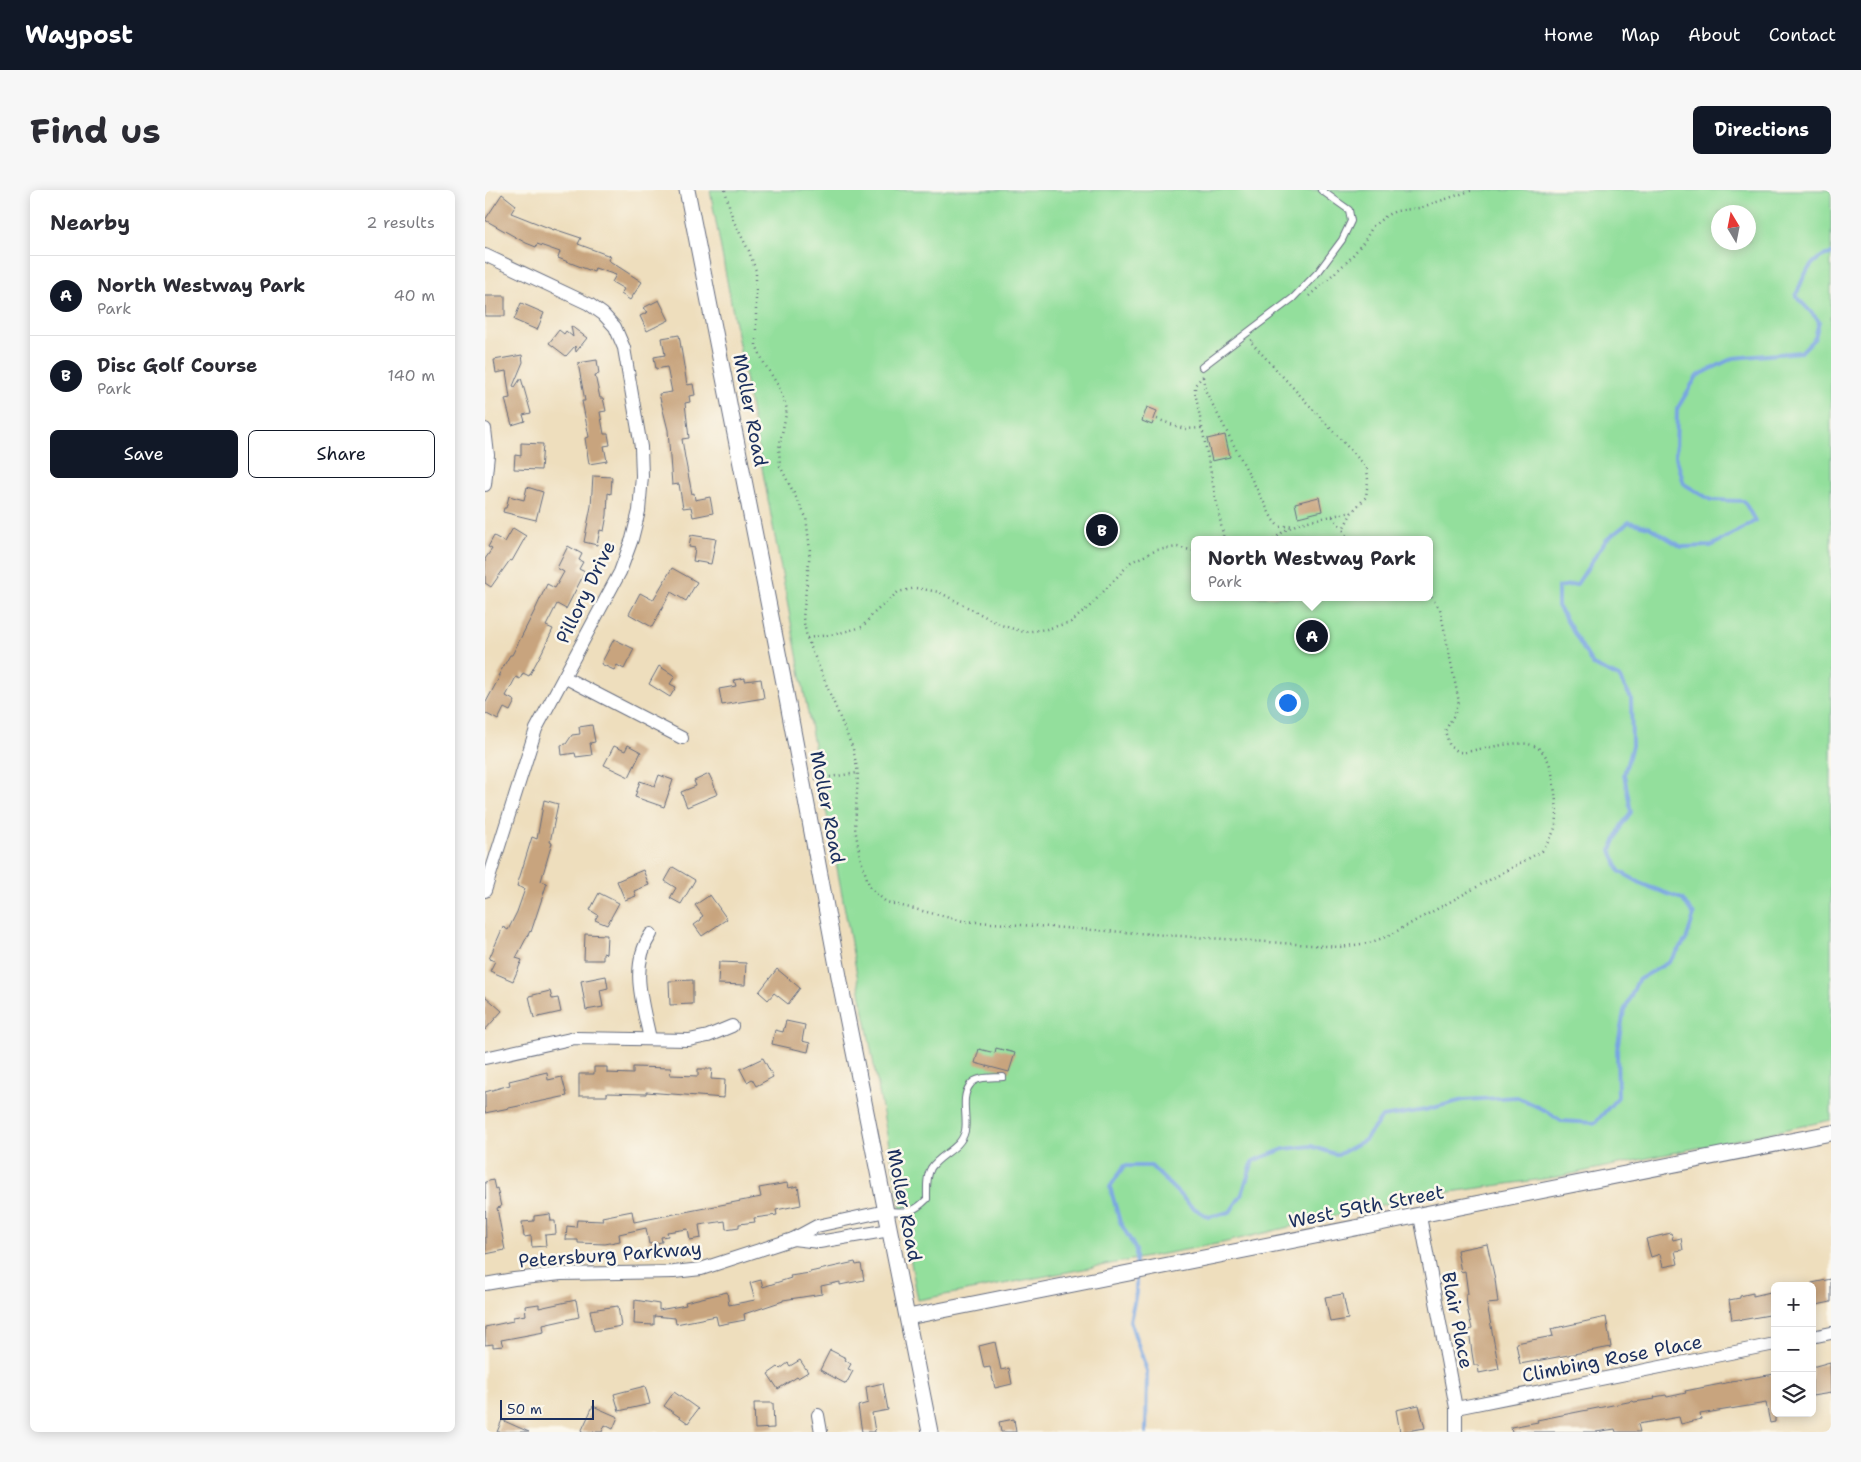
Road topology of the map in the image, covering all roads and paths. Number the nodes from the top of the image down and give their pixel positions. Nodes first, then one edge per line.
1 (687, 190) edge
2 (725, 190) edge
3 (1321, 190) edge
4 (1473, 190) edge
5 (485, 255) edge
6 (1302, 302) dead end
7 (1258, 336) dead end
8 (1202, 367) dead end
9 (1211, 370) dead end
10 (1203, 376) junction
11 (1157, 418) dead end
12 (1202, 428) junction
13 (485, 429) edge
14 (485, 484) edge
15 (1352, 512) junction
16 (1332, 516) junction
17 (1293, 524) junction
18 (1343, 529) junction
19 (1223, 536) edge
20 (1277, 536) edge
21 (1346, 536) edge
22 (1191, 550) edge
23 (1433, 599) edge
24 (807, 638) junction
25 (564, 677) junction
26 (682, 738) dead end
27 (858, 773) junction
28 (803, 781) junction
29 (485, 891) edge
30 (651, 934) dead end
31 (732, 1026) dead end
32 (650, 1039) junction
33 (485, 1058) edge
34 (1003, 1077) dead end
35 (1831, 1133) edge
36 (886, 1212) junction
37 (1420, 1216) junction
38 (890, 1230) junction
39 (793, 1239) junction
40 (485, 1284) edge
41 (908, 1317) junction
42 (1831, 1333) edge
43 (1816, 1336) edge
44 (1771, 1345) edge
45 (1456, 1408) junction
46 (818, 1415) dead end
47 (821, 1432) edge
48 (930, 1432) edge
49 (1457, 1432) edge

1 - 28 street, Moller Road
2 - 24 path
3 - 8 lane
4 - 6 path
5 - 25 street, Pillory Drive
7 - 15 path
9 - 10 path
10 - 12 path
10 - 17 path
11 - 12 path
12 - 19 path
13 - 14 street
15 - 16 path
15 - 18 path
16 - 17 path
16 - 18 path
17 - 20 path
18 - 21 path
22 - 24 path
23 - 27 path
24 - 27 path
25 - 26 street
25 - 29 street, Pillory Drive
27 - 28 path
28 - 36 street, Moller Road
30 - 32 street
31 - 32 street
32 - 33 street
34 - 36 lane
35 - 37 street, West 59th Street
36 - 38 street, Moller Road
36 - 39 street, Petersburg Parkway
37 - 41 street, West 59th Street
37 - 45 street, Blair Place
38 - 39 street, Petersburg Parkway
38 - 41 street, Moller Road
39 - 40 street, Petersburg Parkway
41 - 48 street, Moller Road
42 - 43 street
44 - 45 street, Climbing Rose Place
45 - 49 street, Blair Place
46 - 47 street

